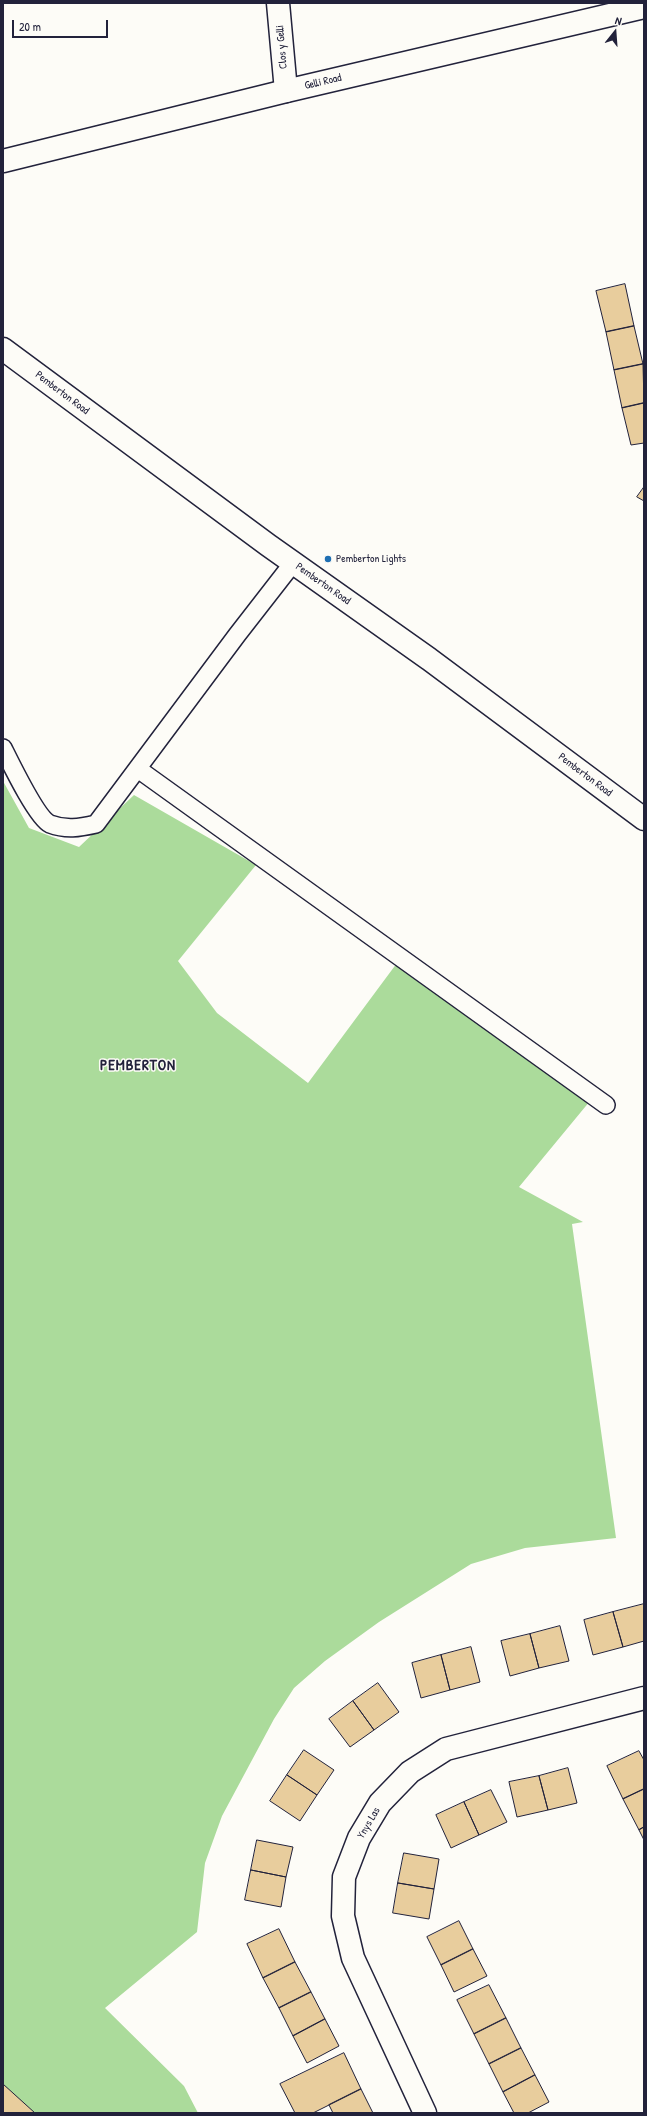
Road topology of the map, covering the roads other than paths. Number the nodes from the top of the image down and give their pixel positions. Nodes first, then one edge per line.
1 (278, 3) edge
2 (638, 7) edge
3 (286, 91) junction
4 (3, 161) edge
5 (3, 349) edge
6 (293, 563) junction
7 (3, 748) edge
8 (138, 769) junction
9 (644, 819) edge
10 (606, 1105) dead end
11 (644, 1698) edge
12 (425, 2113) edge

1 - 3 main road, Clos y Gelli
2 - 3 main road, Gelli Road
3 - 4 main road, Gelli Road
5 - 6 main road, Pemberton Road
6 - 8 lane
6 - 9 main road, Pemberton Road
7 - 8 lane
8 - 10 lane
11 - 12 main road, Ynys Las

